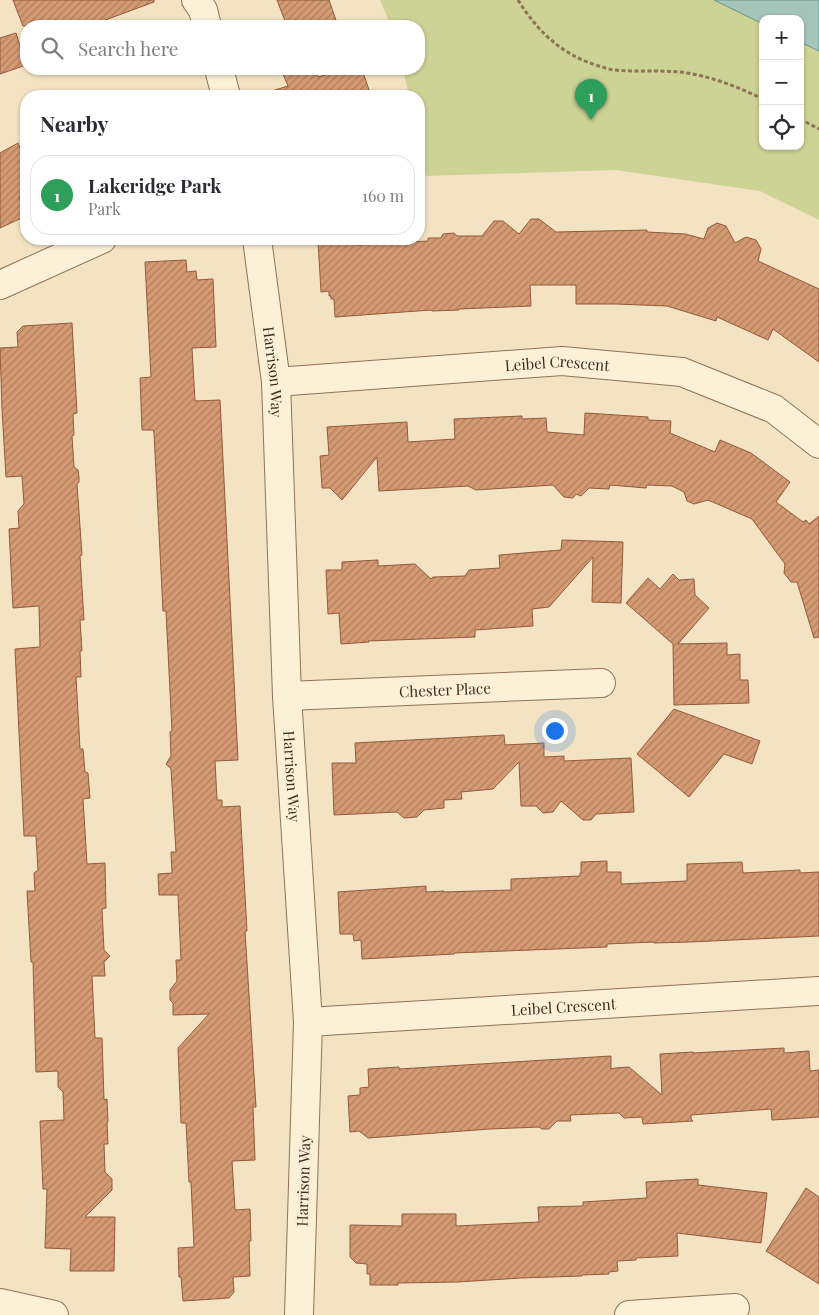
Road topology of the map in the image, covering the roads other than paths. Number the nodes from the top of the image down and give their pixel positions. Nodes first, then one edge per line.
1 (196, 0) edge
2 (206, 20) edge
3 (221, 75) edge
4 (224, 90) edge
5 (89, 245) edge
6 (258, 245) edge
7 (0, 285) edge
8 (276, 382) junction
9 (819, 444) edge
10 (601, 683) dead end
11 (287, 696) junction
12 (819, 991) edge
13 (308, 1022) junction
14 (0, 1303) edge
15 (735, 1308) dead end
16 (54, 1315) edge
17 (299, 1315) edge
18 (629, 1315) edge

1 - 2 street
3 - 4 street
5 - 7 street
6 - 8 street, Harrison Way
8 - 9 street, Leibel Crescent
8 - 11 street, Harrison Way
10 - 11 street, Chester Place
11 - 13 street, Harrison Way
12 - 13 street, Leibel Crescent
13 - 17 street, Harrison Way
14 - 16 street
15 - 18 street

